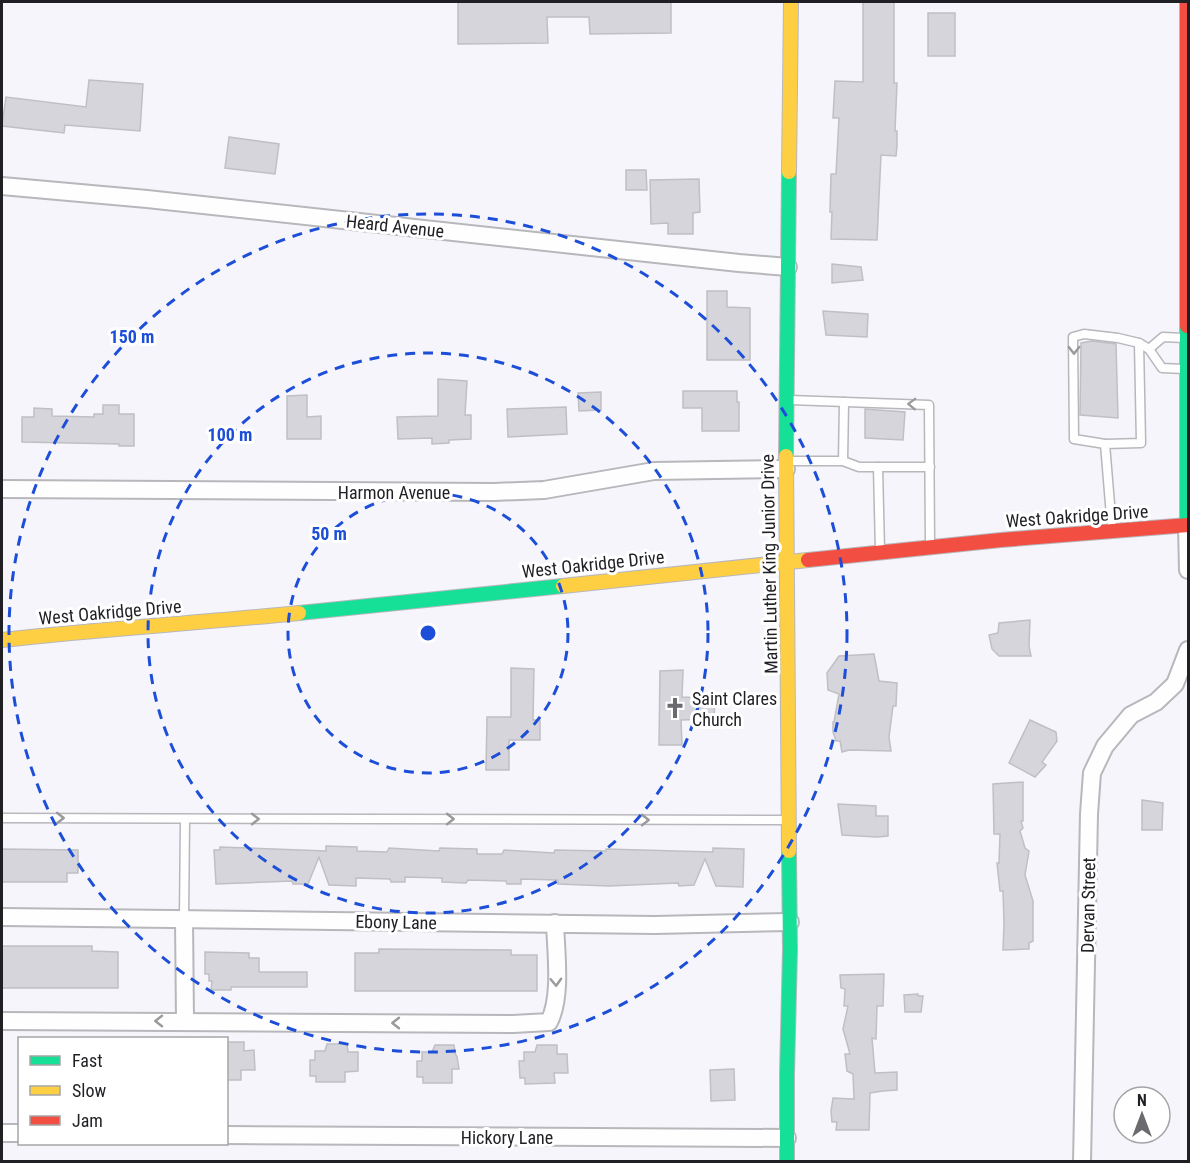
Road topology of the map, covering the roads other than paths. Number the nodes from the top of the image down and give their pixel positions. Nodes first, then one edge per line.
1 (791, 2) edge
2 (1187, 2) edge
3 (2, 186) edge
4 (788, 267) junction
5 (1187, 338) edge
6 (1138, 343) junction
7 (1149, 349) junction
8 (1187, 370) edge
9 (786, 400) junction
10 (844, 402) junction
11 (1105, 444) junction
12 (843, 461) junction
13 (786, 465) junction
14 (878, 467) junction
15 (930, 467) junction
16 (2, 489) edge
17 (1188, 525) edge
18 (1112, 531) junction
19 (930, 547) junction
20 (880, 552) junction
21 (787, 562) junction
22 (1188, 570) edge
23 (2, 640) edge
24 (1188, 650) edge
25 (1182, 685) edge
26 (2, 818) edge
27 (185, 819) junction
28 (789, 820) junction
29 (2, 917) edge
30 (184, 920) junction
31 (790, 922) junction
32 (555, 924) junction
33 (2, 1021) edge
34 (185, 1022) junction
35 (2, 1132) edge
36 (18, 1133) edge
37 (228, 1135) edge
38 (787, 1138) junction
39 (787, 1161) edge
40 (1082, 1161) edge

1 - 4 street, Martin Luther King Junior Drive
2 - 5 street
3 - 4 street, Heard Avenue
4 - 9 street, Martin Luther King Junior Drive
5 - 7 lane
5 - 8 street
6 - 7 lane
6 - 11 lane
6 -> 11 lane
7 - 8 lane
8 - 17 street
9 - 10 lane
9 - 13 street, Martin Luther King Junior Drive
10 - 12 lane
15 -> 10 lane
11 - 18 lane
12 - 13 lane
12 - 14 lane
13 - 16 street, Harmon Avenue
13 - 21 street, Martin Luther King Junior Drive
14 - 15 lane
14 - 20 lane
15 - 19 lane
17 - 18 street, West Oakridge Drive
17 - 22 street
18 - 19 street, West Oakridge Drive
19 - 20 street, West Oakridge Drive
20 - 21 street, West Oakridge Drive
21 - 23 street, West Oakridge Drive
21 - 28 street, Martin Luther King Junior Drive
24 - 25 street
25 - 40 street, Dervan Street
26 -> 27 lane
27 -> 28 lane
27 - 30 lane
28 - 31 street, Martin Luther King Junior Drive
29 - 30 street, Ebony Lane
30 - 32 street, Ebony Lane
30 - 34 street
31 - 32 street, Ebony Lane
31 - 38 street, Martin Luther King Junior Drive
32 -> 34 street
34 -> 33 street
35 - 36 street
37 - 38 street, Hickory Lane
38 - 39 street, Martin Luther King Junior Drive

